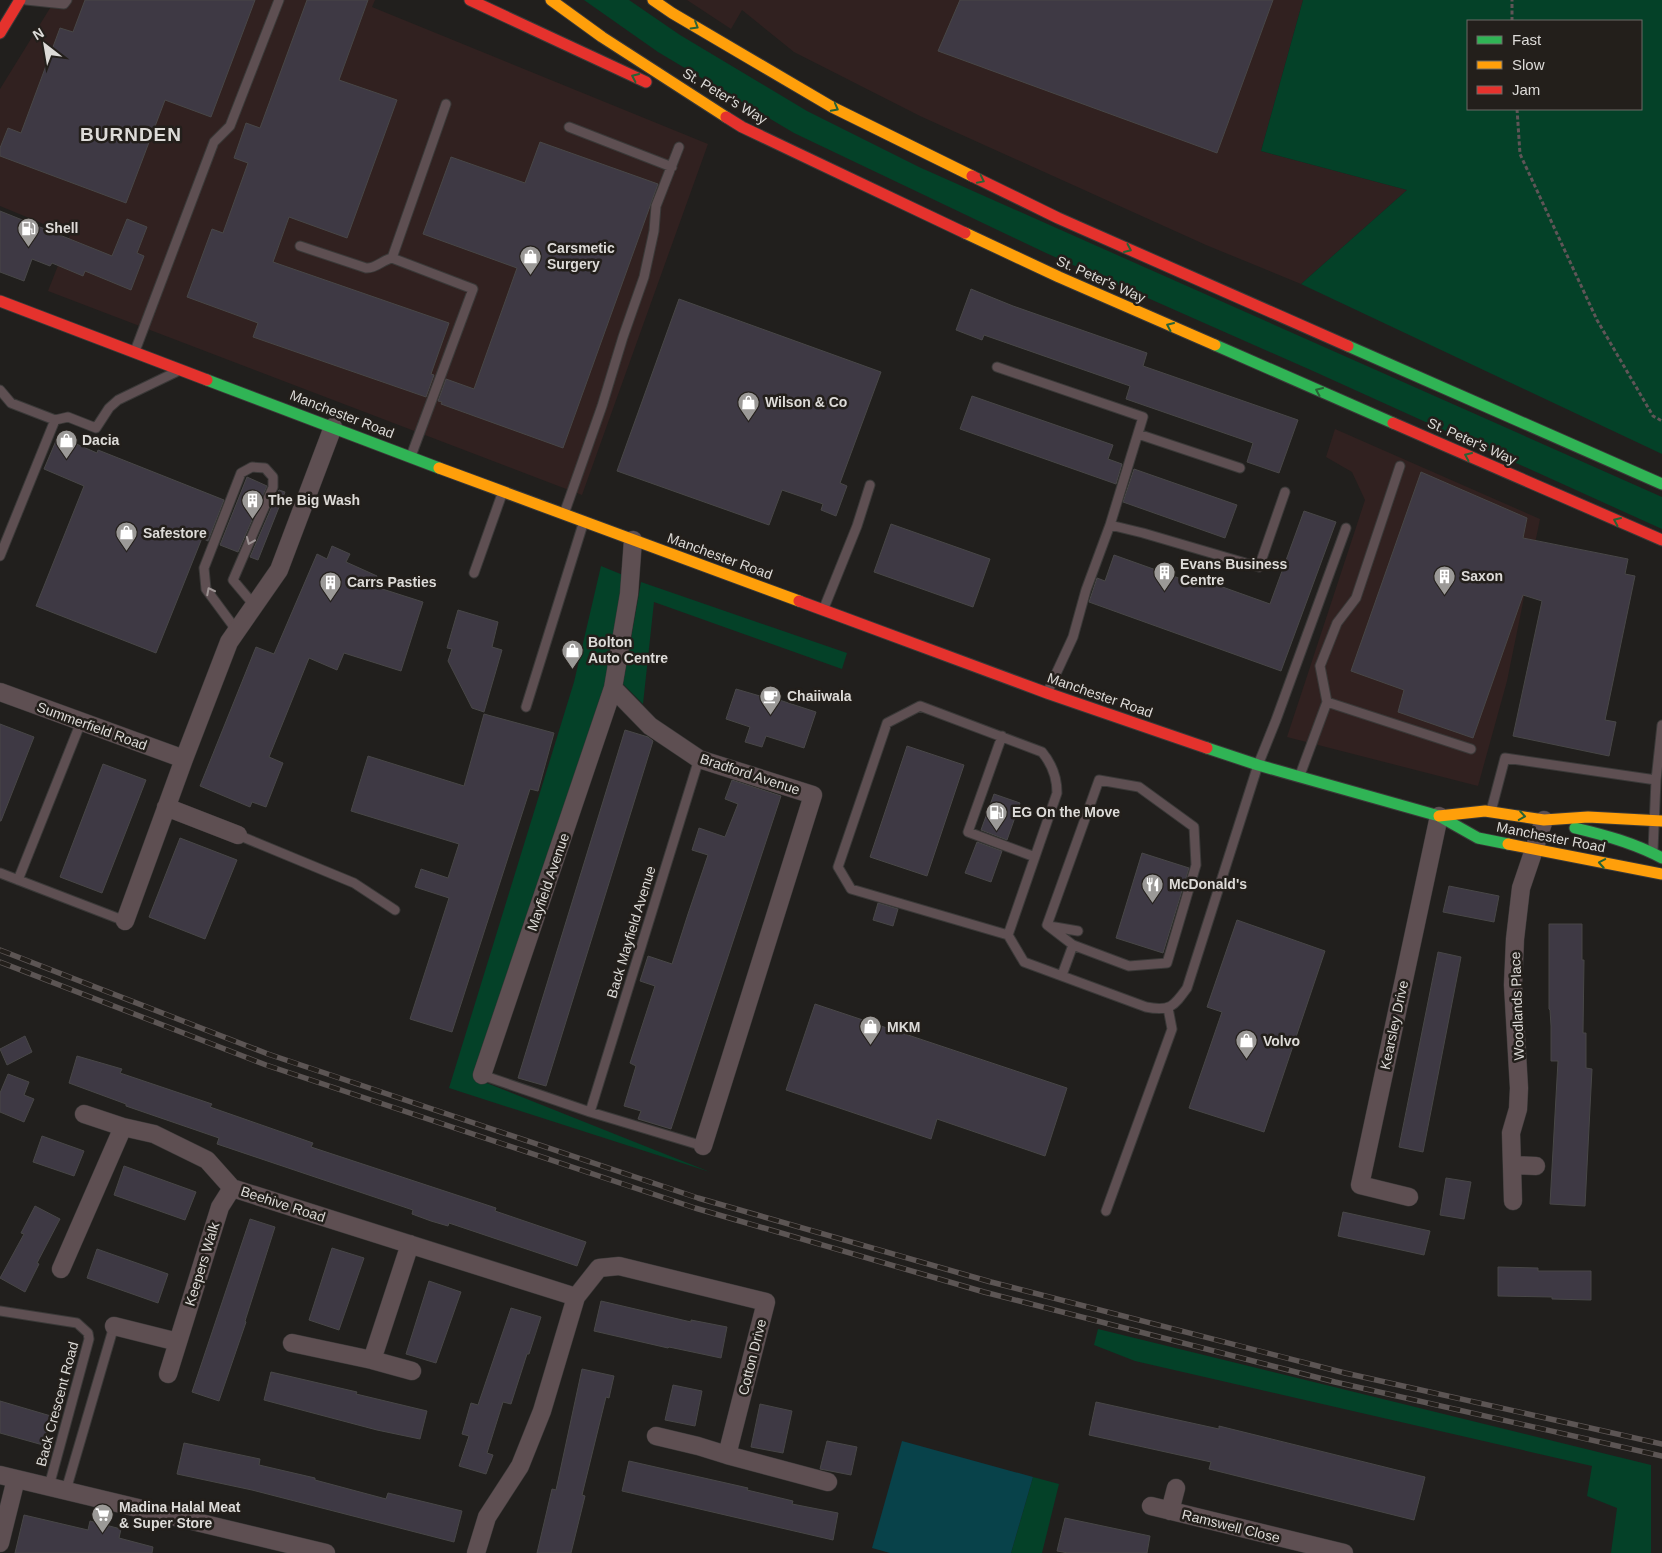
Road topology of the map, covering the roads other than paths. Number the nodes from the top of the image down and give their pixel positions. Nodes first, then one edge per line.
1 (20, 0) edge
2 (26, 0) edge
3 (67, 0) edge
4 (279, 0) edge
5 (470, 0) edge
6 (550, 0) edge
7 (653, 0) edge
8 (0, 33) edge
9 (446, 104) dead end
10 (569, 127) dead end
11 (742, 127) junction
12 (679, 147) dead end
13 (672, 167) junction
14 (300, 246) dead end
15 (392, 258) junction
16 (0, 301) edge
17 (135, 351) junction
18 (998, 367) dead end
19 (184, 369) junction
20 (0, 390) edge
21 (55, 420) junction
22 (333, 427) junction
23 (1138, 434) junction
24 (411, 456) junction
25 (1400, 466) dead end
26 (1240, 468) dead end
27 (1662, 484) edge
28 (870, 485) dead end
29 (503, 492) junction
30 (1285, 492) dead end
31 (564, 514) junction
32 (584, 522) junction
33 (1110, 525) junction
34 (1346, 528) dead end
35 (633, 540) junction
36 (1662, 540) edge
37 (0, 556) edge
38 (474, 573) dead end
39 (254, 606) junction
40 (823, 610) junction
41 (237, 631) junction
42 (613, 688) junction
43 (0, 692) edge
44 (1047, 693) junction
45 (1326, 702) junction
46 (526, 707) dead end
47 (81, 722) junction
48 (1662, 725) edge
49 (1002, 736) junction
50 (1471, 750) dead end
51 (184, 759) junction
52 (699, 759) junction
53 (1258, 766) junction
54 (1299, 777) junction
55 (1656, 780) junction
56 (166, 807) junction
57 (1490, 812) junction
58 (1439, 816) junction
59 (1544, 820) junction
60 (1658, 820) edge
61 (238, 835) joint
62 (1534, 850) junction
63 (1657, 855) edge
64 (1034, 857) junction
65 (0, 873) edge
66 (1656, 873) edge
67 (18, 880) junction
68 (395, 910) dead end
69 (125, 921) joint
70 (1047, 925) junction
71 (1078, 931) dead end
72 (1008, 935) junction
73 (1073, 945) junction
74 (1062, 975) junction
75 (1168, 1008) junction
76 (482, 1075) joint
77 (590, 1112) junction
78 (84, 1114) dead end
79 (123, 1127) junction
80 (703, 1146) joint
81 (1512, 1165) junction
82 (1536, 1166) dead end
83 (232, 1188) junction
84 (1409, 1197) dead end
85 (1513, 1201) dead end
86 (1106, 1211) dead end
87 (410, 1244) junction
88 (62, 1269) dead end
89 (576, 1297) junction
90 (0, 1310) edge
91 (114, 1326) joint
92 (178, 1342) junction
93 (292, 1343) dead end
94 (372, 1360) junction
95 (412, 1371) dead end
96 (168, 1374) dead end
97 (656, 1436) dead end
98 (727, 1456) junction
99 (8, 1477) edge
100 (828, 1482) dead end
101 (57, 1488) junction
102 (1176, 1488) dead end
103 (1151, 1506) dead end
104 (1170, 1511) junction
105 (0, 1543) edge
106 (255, 1545) edge
107 (1289, 1547) edge
108 (326, 1553) edge
109 (476, 1553) edge
110 (1344, 1553) edge

1 - 8 main road
2 - 3 lane
4 - 17 lane
11 -> 5 main road
6 - 11 main road, St. Peter's Way
7 -> 27 main road
9 - 15 lane
10 - 13 lane
36 -> 11 main road, St. Peter's Way
12 - 13 lane
13 - 31 lane
14 - 15 lane
15 - 24 lane
16 - 17 main road, Manchester Road
17 - 19 main road, Manchester Road
18 - 23 lane
19 - 21 lane
19 - 22 main road, Manchester Road
20 - 21 lane
21 - 37 lane
22 - 24 main road, Manchester Road
22 - 39 street
23 - 26 lane
23 - 33 lane
24 - 29 main road, Manchester Road
25 - 45 lane
28 - 40 lane
29 - 31 main road, Manchester Road
29 - 38 lane
30 - 33 lane
31 - 32 main road, Manchester Road
32 - 35 main road, Manchester Road
32 - 46 lane
33 - 44 lane
34 - 53 lane
35 - 40 main road, Manchester Road
35 - 42 street
39 - 41 street
41 -> 39 lane
40 - 44 main road, Manchester Road
41 - 51 street
42 - 52 street, Bradford Avenue
42 - 76 street, Mayfield Avenue
43 - 47 street, Summerfield Road
44 - 53 main road, Manchester Road
45 - 50 lane
45 - 54 lane
47 - 51 street, Summerfield Road
47 - 67 lane
48 - 55 lane
49 - 64 lane
49 - 64 lane
49 - 72 lane
51 - 56 street
52 - 77 lane, Back Mayfield Avenue
52 - 80 street, Bradford Avenue
53 - 54 main road, Manchester Road
53 - 75 lane
54 - 58 main road, Manchester Road
55 - 57 lane
55 - 60 lane
56 - 61 street
56 - 69 street
57 - 58 main road, Manchester Road
57 -> 59 main road, Manchester Road
58 - 62 main road, Manchester Road
58 - 84 street, Kearsley Drive
59 - 60 main road, Manchester Road
59 - 62 street, Woodlands Place
59 - 63 main road
60 - 63 lane
61 - 68 lane
66 -> 62 main road, Manchester Road
62 - 81 street, Woodlands Place
63 - 66 lane
64 - 72 lane
65 - 67 lane
67 - 69 lane
70 - 71 lane
70 - 73 lane
70 - 73 lane
72 - 74 lane
73 - 74 lane
74 - 75 lane
75 - 86 lane
76 - 77 lane
77 - 80 lane
78 - 79 street, Beehive Road
79 - 83 street, Beehive Road
79 - 88 street
81 - 82 street
81 - 85 street, Woodlands Place
83 - 87 street, Beehive Road
83 - 92 street, Keepers Walk
87 - 89 street, Beehive Road
87 - 94 street
89 - 98 street, Cotton Drive
89 - 109 street
90 - 101 lane, Back Crescent Road
91 - 92 street
91 - 101 lane
92 - 96 street, Keepers Walk
93 - 94 street
94 - 95 street
97 - 98 street
98 - 100 street
99 - 101 street
99 - 105 street
101 - 106 street
102 - 104 street, Ramswell Close
103 - 104 street, Ramswell Close
104 - 107 street, Ramswell Close
106 - 108 street
107 - 110 street, Ramswell Close

